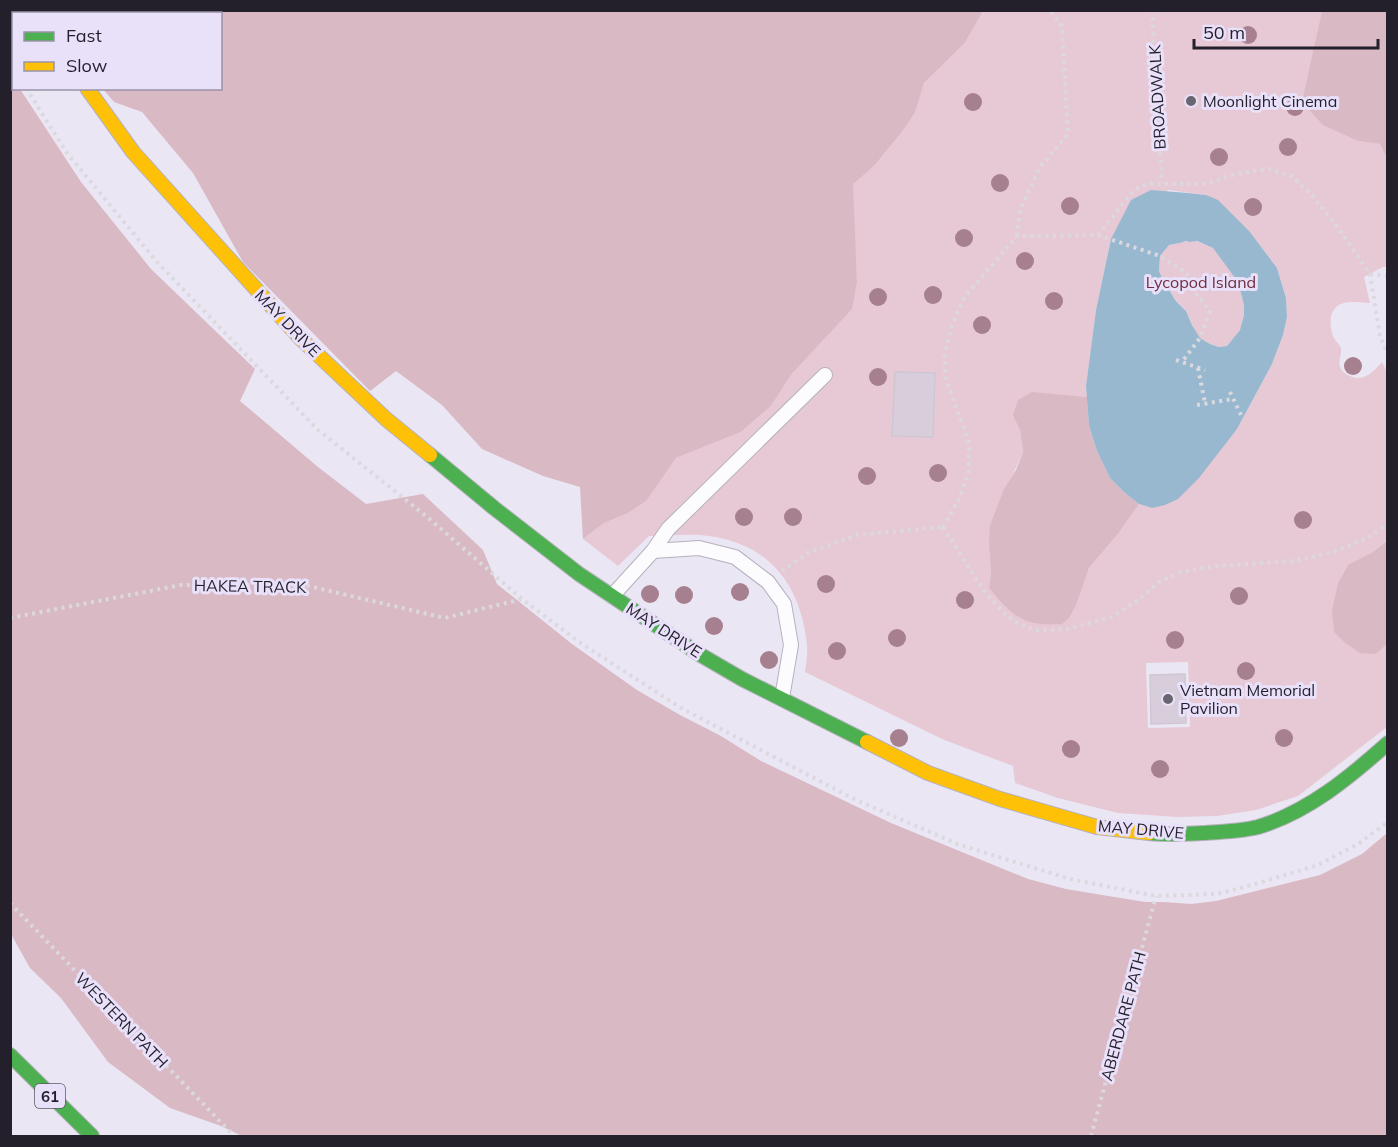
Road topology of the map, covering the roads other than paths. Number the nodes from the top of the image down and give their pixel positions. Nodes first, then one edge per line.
1 (88, 90) edge
2 (825, 375) dead end
3 (652, 551) junction
4 (612, 596) junction
5 (782, 699) junction
6 (1388, 743) edge
7 (10, 1055) edge
8 (92, 1137) edge

1 - 4 street, MAY DRIVE
2 - 3 lane
3 - 4 lane
3 - 5 lane
4 - 5 street, MAY DRIVE
5 - 6 street, MAY DRIVE
7 - 8 street, 61

